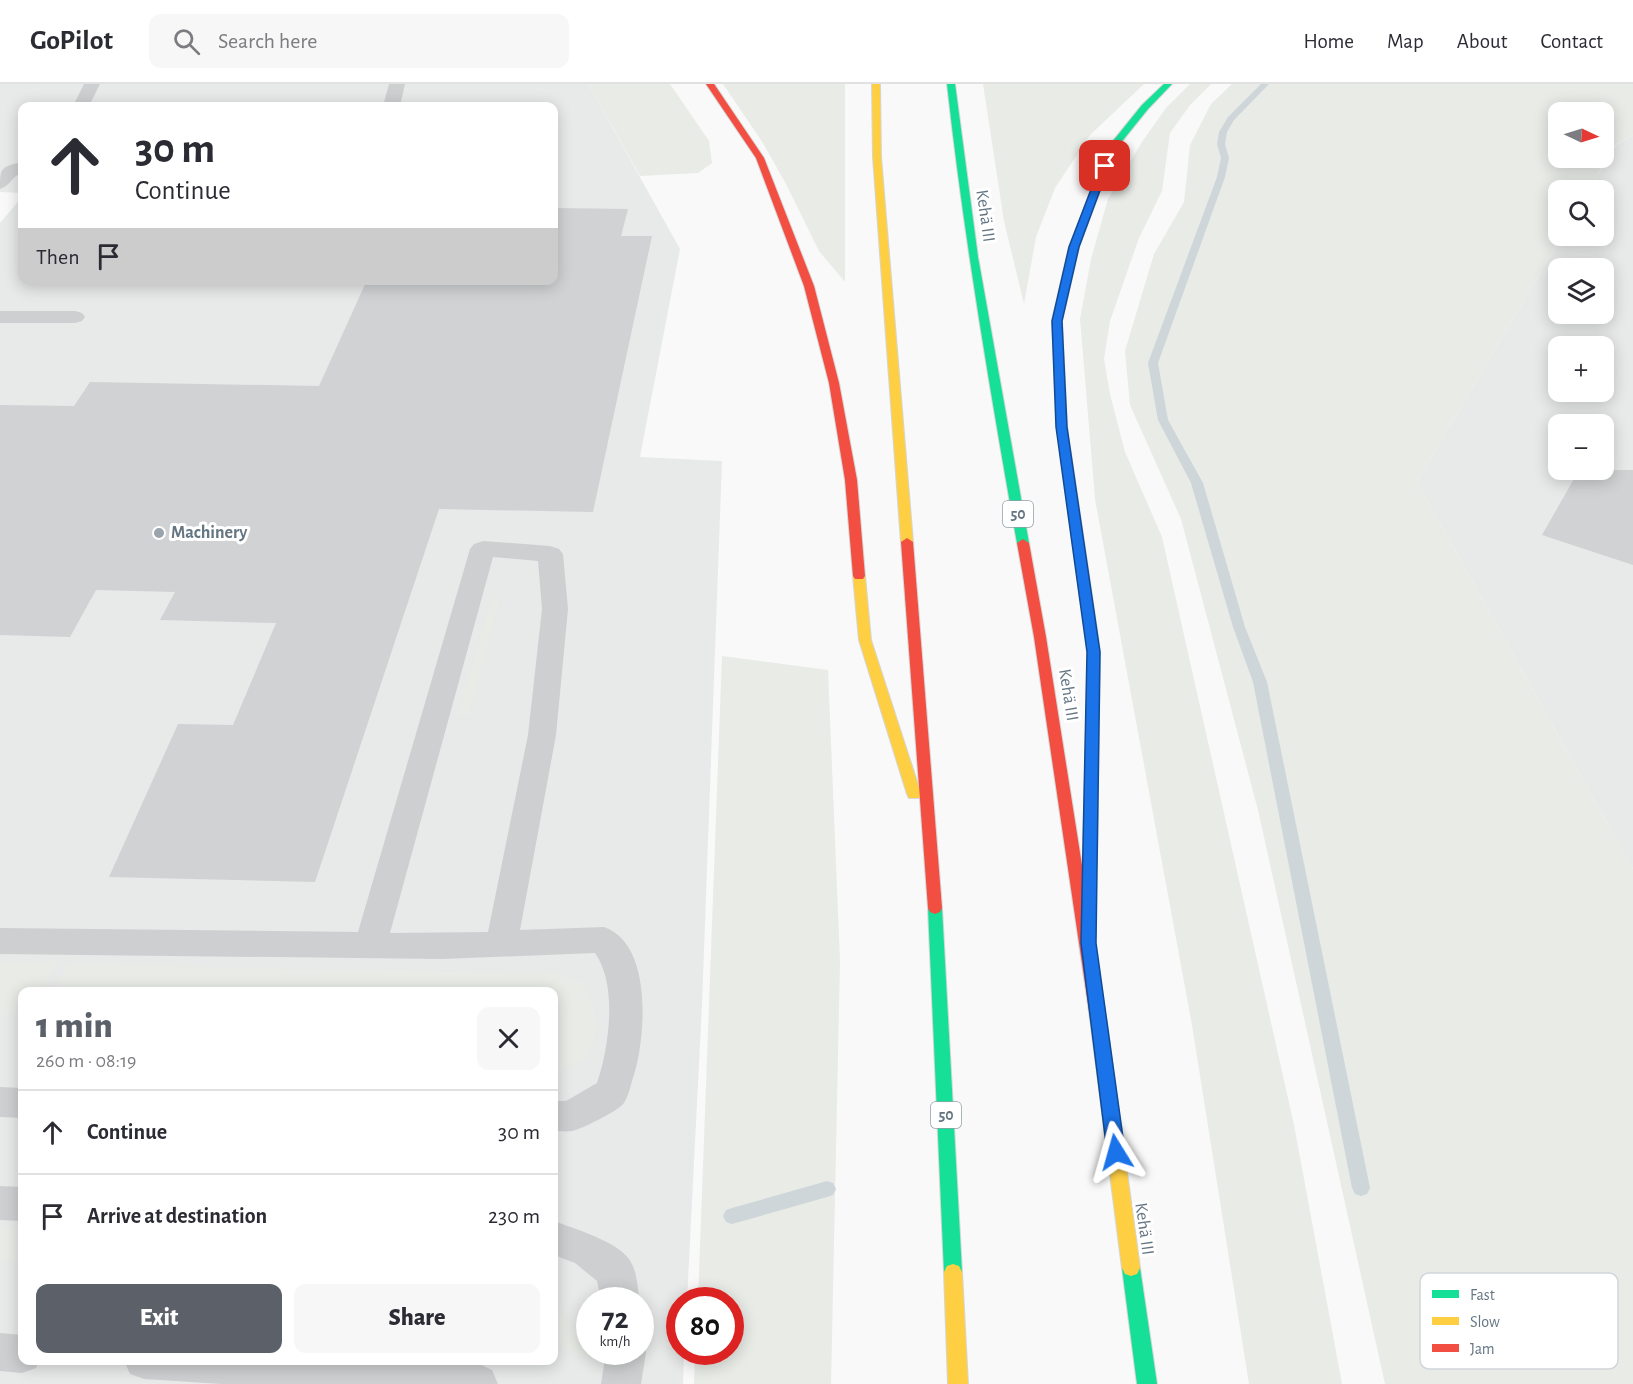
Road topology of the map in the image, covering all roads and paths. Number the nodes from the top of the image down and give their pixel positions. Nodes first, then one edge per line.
1 (92, 84) edge
2 (397, 84) edge
3 (710, 84) edge
4 (876, 84) edge
5 (951, 84) edge
6 (1168, 84) edge
7 (83, 102) edge
8 (393, 102) edge
9 (18, 168) edge
10 (0, 183) edge
11 (0, 317) edge
12 (75, 317) dead end
13 (931, 847) junction
14 (0, 941) edge
15 (502, 943) junction
16 (1088, 943) junction
17 (370, 945) junction
18 (0, 1102) edge
19 (18, 1103) edge
20 (558, 1116) edge
21 (0, 1203) edge
22 (18, 1203) edge
23 (558, 1240) edge
24 (618, 1287) edge
25 (0, 1352) edge
26 (18, 1354) edge
27 (229, 1365) edge
28 (624, 1365) edge
29 (478, 1384) edge
30 (621, 1384) edge
31 (958, 1384) edge
32 (1147, 1384) edge

1 - 7 lane
2 - 8 lane
3 - 13 highway
4 - 13 highway, 50
5 - 16 highway, Kehä III / 50
6 - 16 highway
9 - 10 lane
11 - 12 lane
13 - 31 highway, 50
14 - 17 lane
15 - 17 lane
15 - 17 lane
15 - 20 lane
16 - 32 highway, Kehä III / 50
18 - 19 lane
21 - 22 lane
23 - 24 lane
25 - 26 lane
27 - 29 lane
28 - 30 lane

